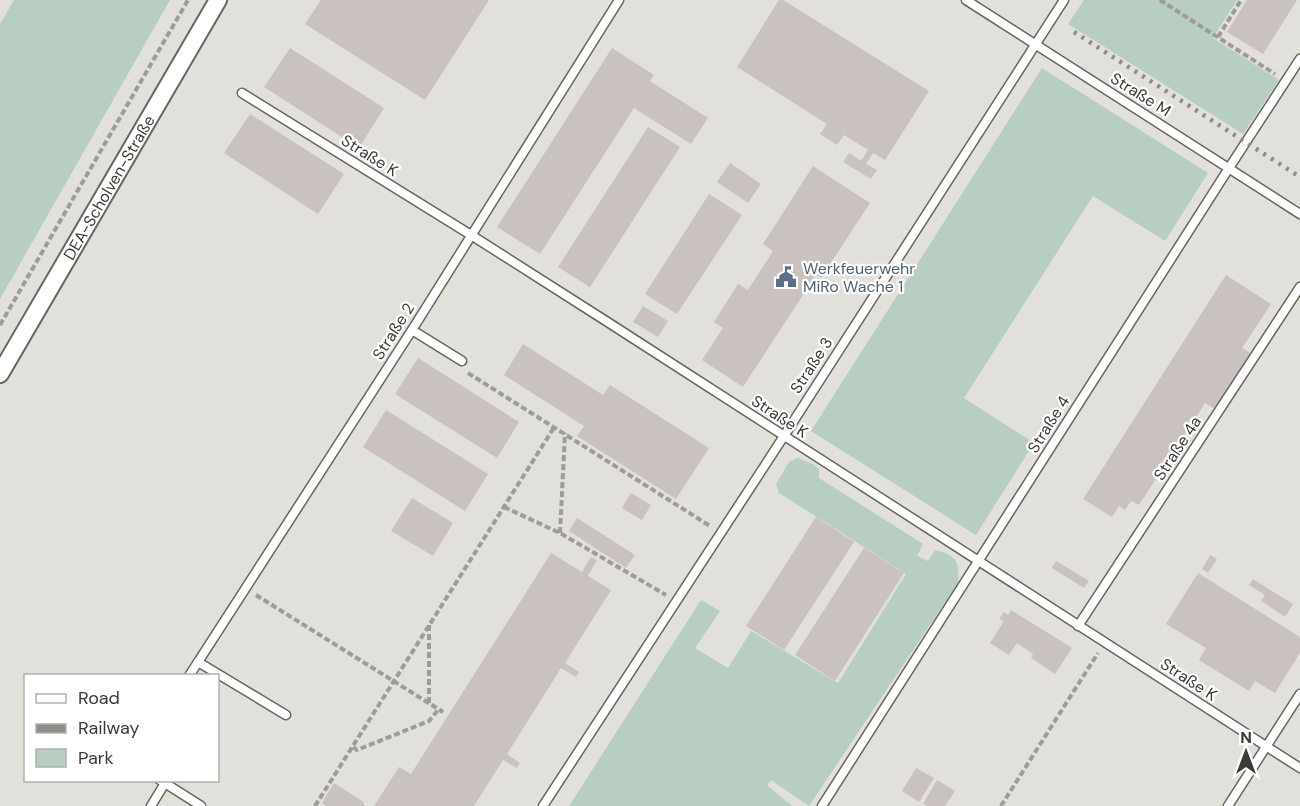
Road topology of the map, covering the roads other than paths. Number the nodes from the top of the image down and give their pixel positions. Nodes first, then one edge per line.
1 (218, 0) edge
2 (619, 0) edge
3 (966, 0) edge
4 (1064, 0) edge
5 (1035, 45) junction
6 (1300, 59) edge
7 (242, 93) dead end
8 (1229, 168) junction
9 (1300, 214) edge
10 (471, 235) junction
11 (1300, 287) edge
12 (412, 330) junction
13 (462, 361) road end
14 (0, 374) edge
15 (784, 436) junction
16 (978, 561) junction
17 (1078, 626) junction
18 (198, 662) junction
19 (190, 674) edge
20 (218, 674) edge
21 (219, 675) edge
22 (1300, 694) edge
23 (286, 715) dead end
24 (1266, 746) junction
25 (1300, 768) edge
26 (163, 782) edge
27 (151, 806) edge
28 (201, 806) edge
29 (543, 806) edge
30 (822, 806) edge
31 (1228, 806) edge

1 - 14 street, DEA-Scholven-Straße
2 - 10 lane, Straße 2
3 - 5 lane, Straße M
4 - 5 lane, Straße 3
5 - 8 lane, Straße M
5 - 15 lane, Straße 3
6 - 8 lane, Straße 4
7 - 10 lane, Straße K
8 - 9 lane, Straße M
8 - 16 lane, Straße 4
10 - 12 lane, Straße 2
10 - 15 lane, Straße K
11 - 17 lane, Straße 4a
12 - 13 lane
12 - 18 lane, Straße 2
15 - 16 lane, Straße K
15 - 29 lane, Straße 3
16 - 17 lane, Straße K
16 - 30 lane, Straße 4
17 - 24 lane, Straße K
18 - 19 lane, Straße 2
18 - 20 lane
21 - 23 lane
22 - 24 lane
24 - 25 lane, Straße K
24 - 31 lane
26 - 27 lane
26 - 28 lane

